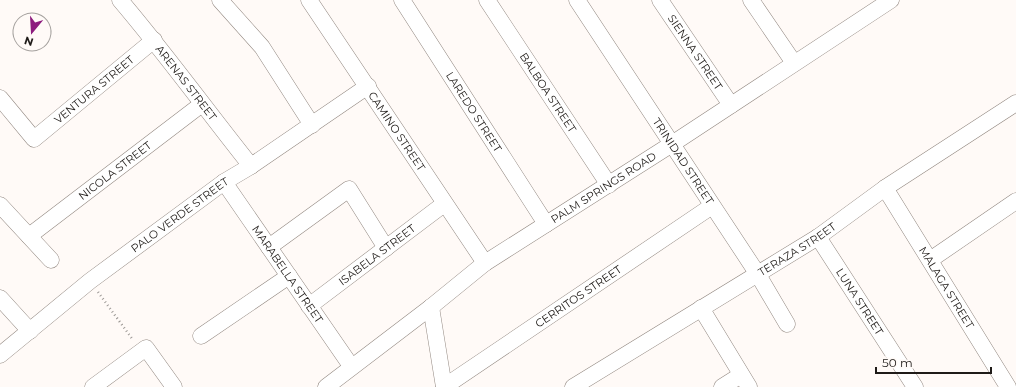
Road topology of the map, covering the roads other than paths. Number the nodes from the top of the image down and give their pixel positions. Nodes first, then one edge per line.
1 (120, 0) edge
2 (220, 0) edge
3 (402, 0) edge
4 (487, 0) edge
5 (576, 0) edge
6 (660, 0) edge
7 (751, 0) edge
8 (891, 0) edge
9 (311, 1) edge
10 (154, 40) junction
11 (794, 64) junction
12 (368, 86) junction
13 (0, 98) edge
14 (1016, 103) edge
15 (202, 104) junction
16 (731, 105) junction
17 (312, 124) junction
18 (672, 144) junction
19 (251, 166) junction
20 (224, 182) junction
21 (609, 185) junction
22 (885, 188) junction
23 (1016, 201) edge
24 (444, 204) junction
25 (0, 205) edge
26 (712, 206) junction
27 (546, 224) junction
28 (29, 236) junction
29 (818, 237) junction
30 (269, 247) junction
31 (386, 248) junction
32 (51, 260) dead end
33 (930, 260) junction
34 (485, 263) junction
35 (757, 273) junction
36 (289, 276) junction
37 (0, 298) edge
38 (309, 306) junction
39 (431, 307) junction
40 (701, 308) junction
41 (787, 324) dead end
42 (30, 330) junction
43 (201, 336) dead end
44 (0, 355) edge
45 (351, 366) junction
46 (745, 381) edge
47 (93, 387) edge
48 (174, 387) edge
49 (326, 387) edge
50 (444, 387) edge
51 (573, 387) edge
52 (722, 387) edge
53 (915, 387) edge
54 (1008, 387) edge

1 - 10 street, ARENAS STREET
2 - 17 street
3 - 27 street, LAREDO STREET
4 - 21 street, BALBOA STREET
5 - 18 street, TRINIDAD STREET
6 - 16 street, SIENNA STREET
7 - 11 street
8 - 11 street, PALM SPRINGS ROAD
9 - 12 street, CAMINO STREET
10 - 13 street, VENTURA STREET
10 - 15 street, ARENAS STREET
11 - 16 street, PALM SPRINGS ROAD
12 - 17 street, PALO VERDE STREET
12 - 24 street, CAMINO STREET
14 - 22 street, TERAZA STREET
15 - 19 street, ARENAS STREET
15 - 28 street, NICOLA STREET
16 - 18 street, PALM SPRINGS ROAD
17 - 19 street, PALO VERDE STREET
18 - 21 street, PALM SPRINGS ROAD
18 - 26 street, TRINIDAD STREET
19 - 20 street, PALO VERDE STREET
20 - 30 street, MARABELLA STREET
20 - 42 street, PALO VERDE STREET
21 - 27 street, PALM SPRINGS ROAD
22 - 29 street, TERAZA STREET
22 - 33 street, MALAGA STREET
23 - 33 street
24 - 31 street, ISABELA STREET
24 - 34 street, CAMINO STREET
25 - 28 street
26 - 35 street, TRINIDAD STREET
26 - 50 street, CERRITOS STREET
27 - 34 street, PALM SPRINGS ROAD
28 - 32 street
29 - 35 street, TERAZA STREET
29 - 53 street, LUNA STREET
30 - 31 street
30 - 36 street, MARABELLA STREET
31 - 38 street, ISABELA STREET
33 - 54 street, MALAGA STREET
34 - 39 street, PALM SPRINGS ROAD
35 - 40 street, TERAZA STREET
35 - 41 street, TRINIDAD STREET
36 - 38 street, MARABELLA STREET
36 - 43 street
37 - 42 street
38 - 45 street, MARABELLA STREET
39 - 45 street, PALM SPRINGS ROAD
39 - 50 street
40 - 46 street
40 - 51 street, TERAZA STREET
42 - 44 street, PALO VERDE STREET
45 - 49 street, PALM SPRINGS ROAD
46 - 52 street
47 - 48 street

